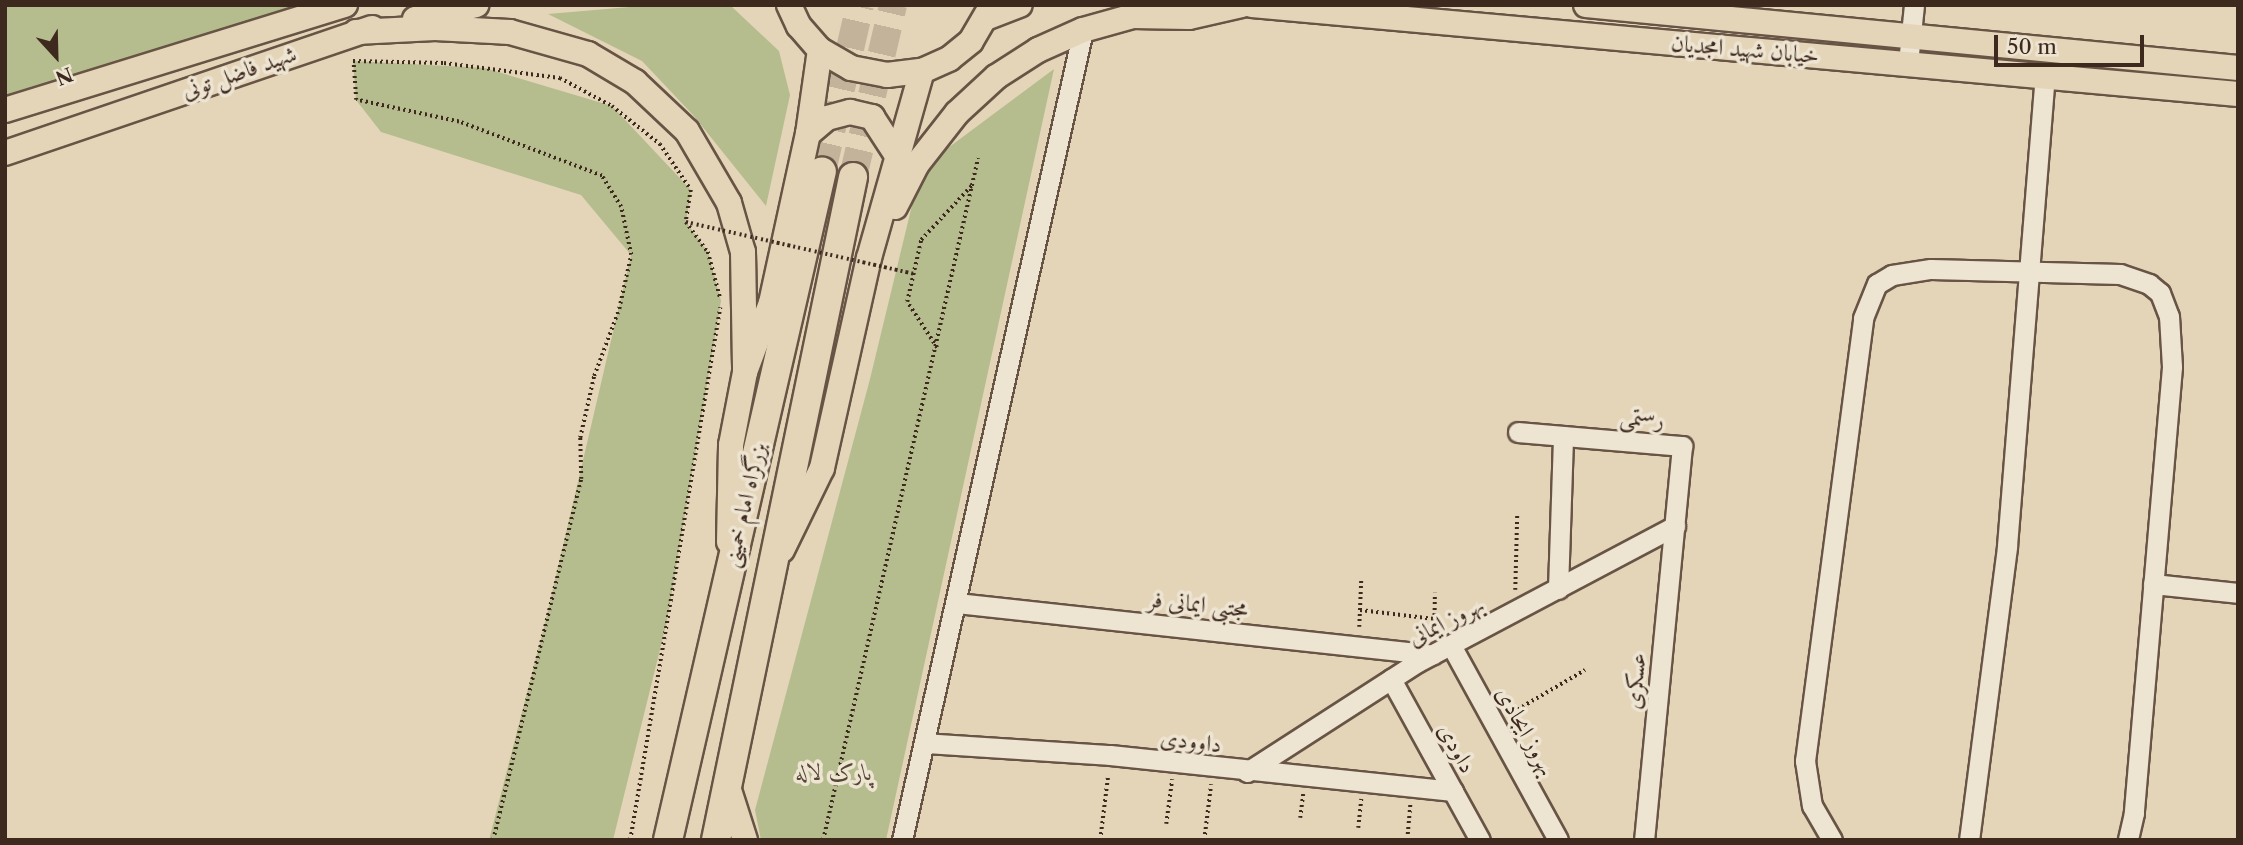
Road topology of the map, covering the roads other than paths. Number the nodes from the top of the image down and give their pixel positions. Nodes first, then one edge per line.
1 (345, 5) edge
2 (476, 5) edge
3 (789, 5) edge
4 (1020, 5) edge
5 (1242, 5) edge
6 (1252, 5) edge
7 (1586, 5) edge
8 (1913, 5) edge
9 (1660, 9) edge
10 (990, 11) edge
11 (1083, 30) junction
12 (356, 32) junction
13 (1910, 37) junction
14 (1658, 42) junction
15 (820, 50) junction
16 (1908, 63) junction
17 (2238, 68) edge
18 (922, 71) junction
19 (2045, 74) junction
20 (2238, 94) edge
21 (5, 110) edge
22 (808, 134) junction
23 (5, 153) edge
24 (898, 156) junction
25 (822, 171) tunnel mouth
26 (853, 177) tunnel mouth
27 (869, 258) junction
28 (2028, 269) junction
29 (745, 372) junction
30 (1518, 432) dead end
31 (1563, 436) junction
32 (1675, 526) junction
33 (777, 560) junction
34 (728, 575) junction
35 (2153, 584) junction
36 (1558, 589) junction
37 (2238, 593) edge
38 (957, 603) junction
39 (1452, 647) junction
40 (1433, 655) junction
41 (1391, 679) junction
42 (924, 743) junction
43 (1247, 772) junction
44 (728, 787) junction
45 (1453, 791) junction
46 (668, 840) edge
47 (716, 840) edge
48 (745, 840) edge
49 (902, 840) edge
50 (1480, 840) edge
51 (1558, 840) edge
52 (1644, 840) edge
53 (1832, 840) edge
54 (1969, 840) edge
55 (2127, 840) edge

1 - 21 main road, شهید فاضل تونی
2 - 12 main road, شهید فاضل تونی
3 - 15 main road
4 - 10 main road
5 - 11 main road
6 - 14 main road, خیابان شهید امجدیان
7 - 9 main road, خیابان شهید امجدیان
8 - 13 street
9 - 13 main road, خیابان شهید امجدیان
9 - 14 street
10 - 18 main road
11 - 27 main road
11 - 38 street
12 - 23 main road, شهید فاضل تونی
12 - 29 main road
13 - 16 street
13 - 17 main road, خیابان شهید امجدیان
14 - 16 main road, خیابان شهید امجدیان
15 - 18 main road
15 - 22 main road
16 - 19 main road, خیابان شهید امجدیان
18 - 24 main road
19 - 20 main road, خیابان شهید امجدیان
19 - 28 street
22 - 24 main road
22 - 29 main road
24 - 27 main road
25 - 34 highway, بزرگراه امام خمینی
26 - 33 highway, بزرگراه امام خمینی
27 - 33 main road
28 - 35 street
28 - 53 street
28 - 54 street
29 - 34 main road
30 - 31 street, رستمی
31 - 32 street, رستمی
31 - 36 street
32 - 36 street, بهروز ایمانی
32 - 52 street, عسکری
33 - 44 highway, بزرگراه امام خمینی
34 - 46 highway, بزرگراه امام خمینی
35 - 37 street
35 - 55 street
36 - 39 street, بهروز ایمانی
38 - 40 street, مجتبی ایمانی فر
38 - 42 street
39 - 40 street, بهروز ایمانی
39 - 51 street, بهروز ایجادی
40 - 41 street, بهروز ایمانی
41 - 43 street, بهروز ایمانی
41 - 45 street, داودی
42 - 43 street, داوودی
42 - 49 street
43 - 45 street, داوودی
44 - 47 highway, بزرگراه امام خمینی
44 - 48 main road
45 - 50 street, داودی

